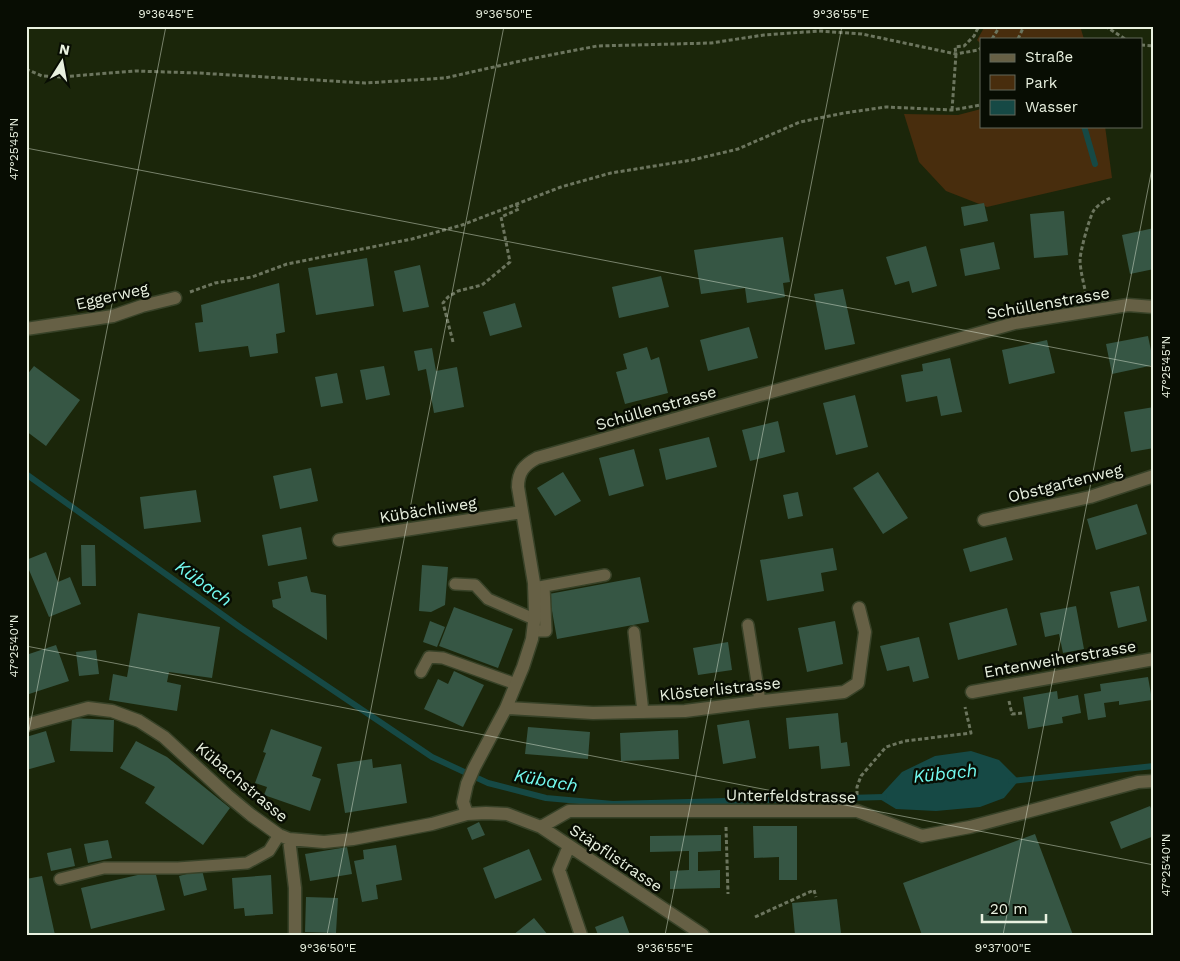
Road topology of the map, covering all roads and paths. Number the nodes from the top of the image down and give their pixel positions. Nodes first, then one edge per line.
1 (979, 26) edge
2 (1000, 26) edge
3 (1024, 26) edge
4 (1105, 26) edge
5 (993, 38) edge
6 (1018, 38) edge
7 (1123, 38) edge
8 (980, 49) edge
9 (956, 54) junction
10 (26, 69) edge
11 (980, 105) edge
12 (952, 110) junction
13 (1110, 198) dead end
14 (516, 204) junction
15 (175, 298) joint
16 (1154, 307) edge
17 (1088, 312) junction
18 (26, 329) edge
19 (454, 342) dead end
20 (1154, 476) edge
21 (522, 512) junction
22 (984, 520) dead end
23 (339, 540) dead end
24 (605, 575) dead end
25 (455, 584) dead end
26 (539, 587) junction
27 (859, 608) dead end
28 (533, 625) junction
29 (748, 625) dead end
30 (634, 632) dead end
31 (1154, 660) edge
32 (421, 672) dead end
33 (516, 684) junction
34 (972, 692) joint
35 (760, 701) junction
36 (506, 708) junction
37 (643, 712) junction
38 (1022, 713) dead end
39 (1012, 714) dead end
40 (26, 725) edge
41 (1154, 781) edge
42 (856, 787) dead end
43 (726, 811) junction
44 (467, 814) junction
45 (507, 814) joint
46 (541, 827) junction
47 (284, 837) junction
48 (569, 846) junction
49 (60, 879) dead end
50 (728, 894) dead end
51 (816, 896) dead end
52 (755, 917) dead end
53 (295, 935) edge
54 (581, 935) edge
55 (703, 935) edge

1 - 9 path
2 - 5 path
3 - 6 path
4 - 7 path
8 - 9 path
9 - 10 path
9 - 12 path
11 - 12 path
12 - 14 path
13 - 17 path
14 - 15 path
14 - 19 path
15 - 18 street, Eggerweg
16 - 17 street, Schüllenstrasse
17 - 21 street, Schüllenstrasse
20 - 22 street, Obstgartenweg
21 - 23 street, Kübächliweg
21 - 26 street, Schüllenstrasse
24 - 26 lane
25 - 28 lane
26 - 28 street, Schüllenstrasse
27 - 35 street, Klösterlistrasse
28 - 33 street, Schüllenstrasse
29 - 35 lane
30 - 37 lane
31 - 34 street, Entenweiherstrasse
32 - 33 lane
33 - 36 street, Schüllenstrasse
34 - 42 path
35 - 37 street, Klösterlistrasse
36 - 37 street, Klösterlistrasse
36 - 44 street, Schüllenstrasse
38 - 39 path
40 - 47 street, Kübachstrasse
41 - 43 street, Unterfeldstrasse
43 - 46 street, Unterfeldstrasse
43 - 50 path
44 - 45 street, Kübachstrasse
44 - 47 street, Kübachstrasse
45 - 46 street, Stäpflistrasse
46 - 48 street, Stäpflistrasse
47 - 49 lane
47 - 53 street
48 - 54 street
48 - 55 street, Stäpflistrasse
51 - 52 path

